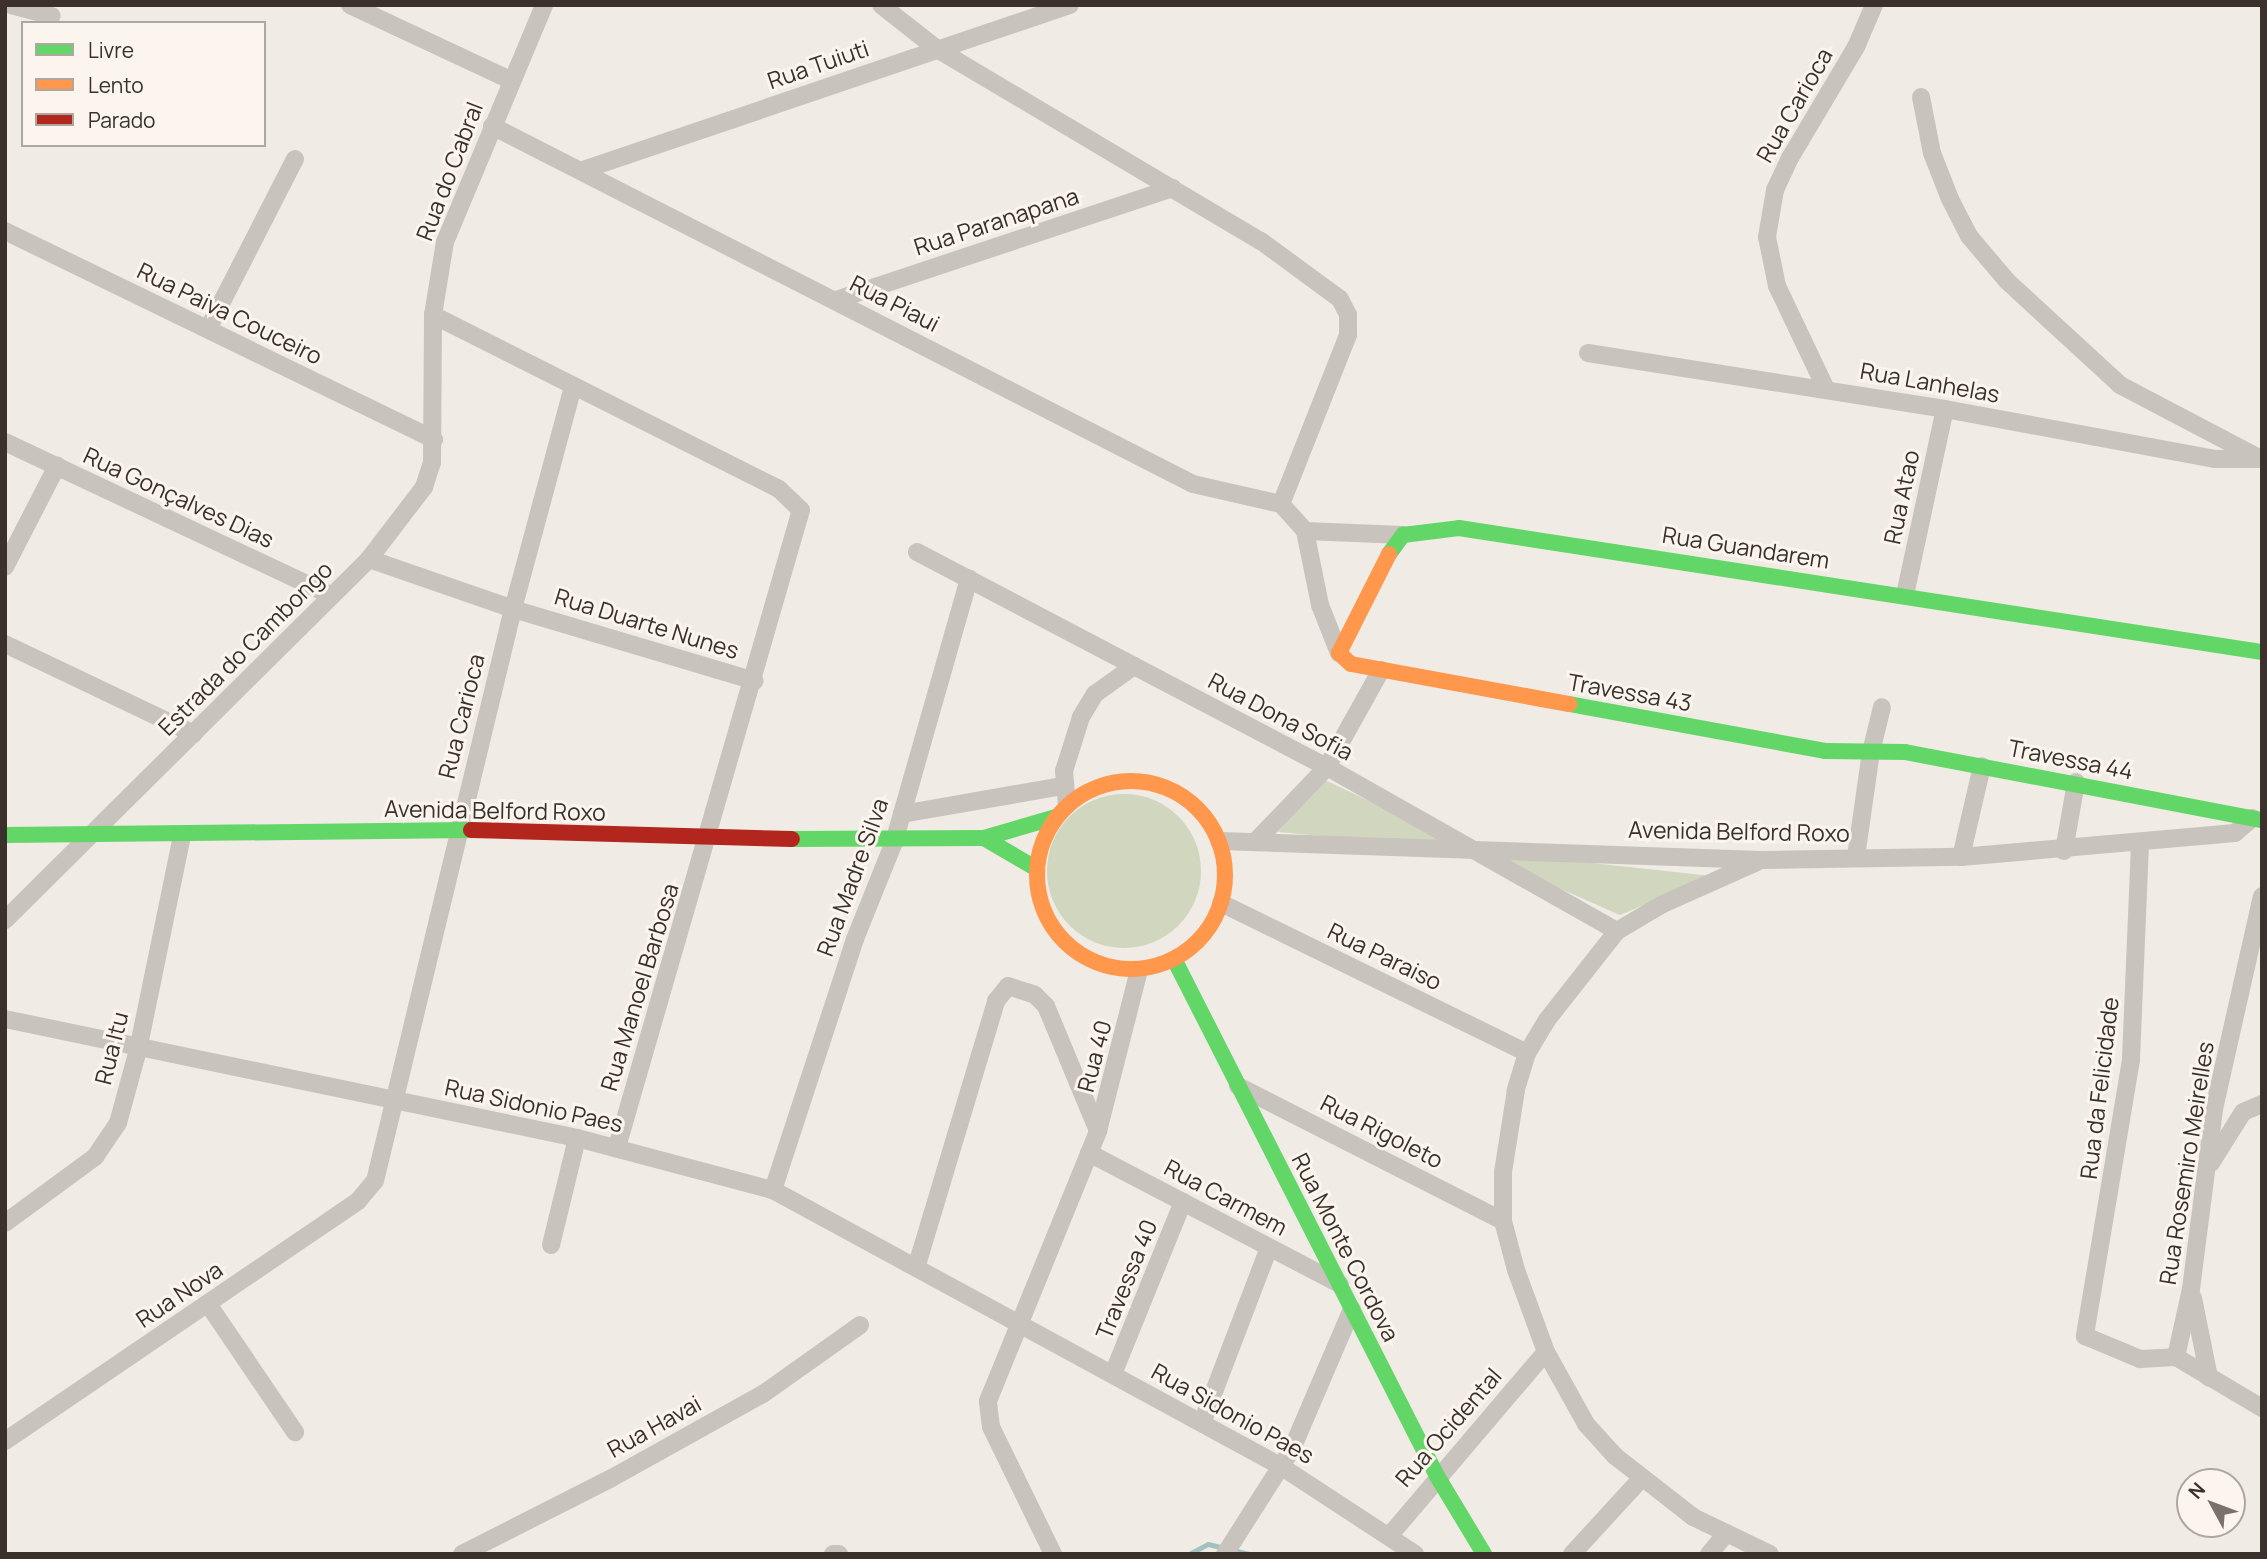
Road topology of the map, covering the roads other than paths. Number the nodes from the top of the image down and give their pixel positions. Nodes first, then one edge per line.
1 (11, 5) edge
2 (350, 5) edge
3 (544, 5) edge
4 (881, 5) edge
5 (1070, 5) edge
6 (1874, 5) edge
7 (52, 16) dead end
8 (937, 49) junction
9 (512, 81) junction
10 (1921, 97) dead end
11 (492, 126) junction
12 (295, 159) dead end
13 (583, 170) junction
14 (1172, 188) junction
15 (5, 231) edge
16 (836, 300) junction
17 (433, 315) junction
18 (208, 329) junction
19 (1588, 353) dead end
20 (573, 386) junction
21 (1826, 389) junction
22 (1945, 409) junction
23 (434, 439) junction
24 (5, 442) edge
25 (2262, 459) edge
26 (57, 466) junction
27 (424, 487) joint
28 (1281, 504) junction
29 (1305, 531) junction
30 (1403, 535) junction
31 (917, 552) dead end
32 (369, 559) junction
33 (5, 567) edge
34 (969, 578) junction
35 (1905, 595) junction
36 (332, 596) junction
37 (513, 609) junction
38 (5, 645) edge
39 (2262, 652) edge
40 (1339, 653) junction
41 (1135, 666) junction
42 (1381, 670) junction
43 (754, 681) junction
44 (1882, 707) dead end
45 (194, 734) junction
46 (1871, 752) junction
47 (1982, 766) junction
48 (1328, 767) junction
49 (2076, 782) junction
50 (1062, 786) junction
51 (1062, 811) junction
52 (902, 814) junction
53 (2257, 819) edge
54 (458, 830) junction
55 (5, 835) edge
56 (91, 835) junction
57 (182, 835) junction
58 (984, 838) junction
59 (709, 840) junction
60 (1220, 841) junction
61 (1256, 841) junction
62 (894, 842) junction
63 (2140, 845) junction
64 (1464, 847) junction
65 (2064, 851) junction
66 (1856, 857) junction
67 (1961, 857) junction
68 (1761, 860) junction
69 (1037, 869) junction
70 (2262, 896) edge
71 (1221, 904) junction
72 (5, 920) edge
73 (1617, 931) junction
74 (1174, 959) junction
75 (1139, 970) junction
76 (5, 1019) edge
77 (138, 1050) junction
78 (1527, 1053) junction
79 (1238, 1086) junction
80 (398, 1100) junction
81 (2262, 1104) edge
82 (1098, 1131) junction
83 (578, 1138) junction
84 (617, 1147) junction
85 (1089, 1153) junction
86 (2208, 1169) junction
87 (375, 1181) joint
88 (774, 1190) junction
89 (1183, 1202) junction
90 (1503, 1220) junction
91 (5, 1223) edge
92 (551, 1245) dead end
93 (1269, 1248) junction
94 (916, 1265) junction
95 (1340, 1284) junction
96 (2191, 1289) junction
97 (208, 1304) junction
98 (1352, 1309) junction
99 (860, 1325) dead end
100 (1021, 1325) junction
101 (1546, 1352) junction
102 (2176, 1357) junction
103 (1113, 1374) junction
104 (2209, 1377) junction
105 (2262, 1408) edge
106 (1202, 1423) junction
107 (295, 1432) dead end
108 (5, 1441) edge
109 (1282, 1467) junction
110 (1437, 1476) junction
111 (1641, 1479) junction
112 (1390, 1535) junction
113 (1725, 1535) junction
114 (484, 1548) edge
115 (1229, 1549) edge
116 (1482, 1553) edge
117 (462, 1554) edge
118 (833, 1554) edge
119 (839, 1554) edge
120 (1054, 1554) edge
121 (1415, 1554) edge
122 (1572, 1554) edge
123 (1709, 1554) edge
124 (1770, 1554) edge

1 - 7 street
2 - 9 street
3 - 9 street, Rua do Cabral
4 - 8 street
5 - 8 street, Rua Tuiuti
6 - 21 street, Rua Carioca
8 - 13 street, Rua Tuiuti
8 - 14 street
9 - 11 street, Rua do Cabral
10 - 25 street
11 - 13 street, Rua Piaui
11 - 17 street, Rua do Cabral
12 - 18 street
13 - 16 street, Rua Piaui
14 - 16 street, Rua Paranapana
14 - 28 street
15 - 18 street, Rua Paiva Couceiro
16 - 28 street, Rua Piaui
17 - 20 street
17 - 23 street, Rua do Cabral
18 - 23 street, Rua Paiva Couceiro
19 - 21 street, Rua Lanhelas
20 - 37 street, Rua Carioca
20 - 43 street
21 - 22 street, Rua Lanhelas
22 - 25 street, Rua Lanhelas
22 - 35 street, Rua Atao
23 - 27 street, Rua do Cabral
24 - 26 street, Rua Gonçalves Dias
26 - 33 street
26 - 36 street, Rua Gonçalves Dias
27 - 32 street, Estrada do Cambongo
28 - 29 street
29 - 30 street
29 - 40 street
30 - 35 street, Rua Guandarem
30 - 40 street
31 - 34 street, Rua Dona Sofia
32 - 36 street, Estrada do Cambongo
32 - 37 street, Rua Duarte Nunes
34 - 41 street, Rua Dona Sofia
34 - 52 street, Rua Madre Silva
35 - 39 street, Rua Guandarem
36 - 45 street, Estrada do Cambongo
37 - 43 street, Rua Duarte Nunes
37 - 54 street, Rua Carioca
38 - 45 street
40 - 42 street
41 - 48 street, Rua Dona Sofia
41 - 50 street
42 - 46 street, Travessa 43
42 - 48 street
43 - 59 street, Rua Duarte Nunes
44 - 46 street
45 - 56 street, Estrada do Cambongo
46 - 47 street, Travessa 44
46 - 66 street
47 - 49 street, Travessa 44
47 - 67 street
48 - 61 street
48 - 64 street, Rua Dona Sofia
49 - 53 street, Travessa 44
49 - 65 street
50 - 51 street
50 - 52 street
51 - 58 street, Avenida Belford Roxo
51 - 60 street, Avenida Belford Roxo
51 - 69 street, Avenida Belford Roxo
52 - 62 street, Rua Madre Silva
53 - 63 street, Avenida Belford Roxo
54 - 57 street, Avenida Belford Roxo
54 - 59 street, Avenida Belford Roxo
54 - 80 street, Rua Carioca
55 - 56 street, Avenida Belford Roxo
56 - 57 street, Avenida Belford Roxo
56 - 72 street, Estrada do Cambongo
57 - 77 street, Rua Itu
58 - 62 street, Avenida Belford Roxo
58 - 69 street
59 - 62 street, Avenida Belford Roxo
59 - 84 street, Rua Manoel Barbosa
60 - 61 street, Avenida Belford Roxo
60 - 71 street, Avenida Belford Roxo
61 - 64 street, Avenida Belford Roxo
62 - 88 street, Rua Madre Silva
63 - 65 street, Avenida Belford Roxo
63 - 102 street, Rua da Felicidade
64 - 68 street, Avenida Belford Roxo
64 - 73 street, Rua Dona Sofia
65 - 67 street, Avenida Belford Roxo
66 - 67 street, Avenida Belford Roxo
66 - 68 street, Avenida Belford Roxo
68 - 73 street
69 - 75 street, Avenida Belford Roxo
70 - 86 street, Rua Rosemiro Meirelles
71 - 74 street, Avenida Belford Roxo
71 - 78 street, Rua Paraiso
73 - 78 street
74 - 75 street, Avenida Belford Roxo
74 - 79 street, Rua Monte Cordova
75 - 82 street, Rua 40
76 - 77 street, Rua Sidonio Paes
77 - 80 street, Rua Sidonio Paes
77 - 91 street, Rua Itu
78 - 90 street
79 - 90 street, Rua Rigoleto
79 - 95 street, Rua Monte Cordova
80 - 83 street, Rua Sidonio Paes
80 - 87 street, Rua Carioca
81 - 86 street
82 - 85 street, Rua 40
82 - 94 street
83 - 84 street, Rua Sidonio Paes
83 - 92 street
84 - 88 street, Rua Sidonio Paes
85 - 89 street, Rua Carmem
85 - 100 street
86 - 96 street, Rua Rosemiro Meirelles
87 - 97 street, Rua Nova
88 - 94 street, Rua Sidonio Paes
89 - 93 street, Rua Carmem
89 - 103 street, Travessa 40
90 - 101 street
93 - 95 street, Rua Carmem
93 - 106 street
94 - 100 street, Rua Sidonio Paes
95 - 98 street, Rua Monte Cordova
96 - 102 street, Rua Rosemiro Meirelles
96 - 104 street
97 - 107 street
97 - 108 street, Rua Nova
98 - 109 street
98 - 110 street, Rua Monte Cordova
99 - 114 street, Rua Havai
100 - 103 street, Rua Sidonio Paes
100 - 120 street
101 - 110 street, Rua Ocidental
101 - 111 street
102 - 104 street
103 - 106 street, Rua Sidonio Paes
104 - 105 street
106 - 109 street, Rua Sidonio Paes
109 - 112 street, Rua Sidonio Paes
109 - 115 street
110 - 112 street, Rua Ocidental
110 - 116 street, Rua Monte Cordova
111 - 113 street
111 - 122 street
112 - 121 street, Rua Sidonio Paes
113 - 123 street
113 - 124 street
114 - 117 street, Rua Havai
118 - 119 street

